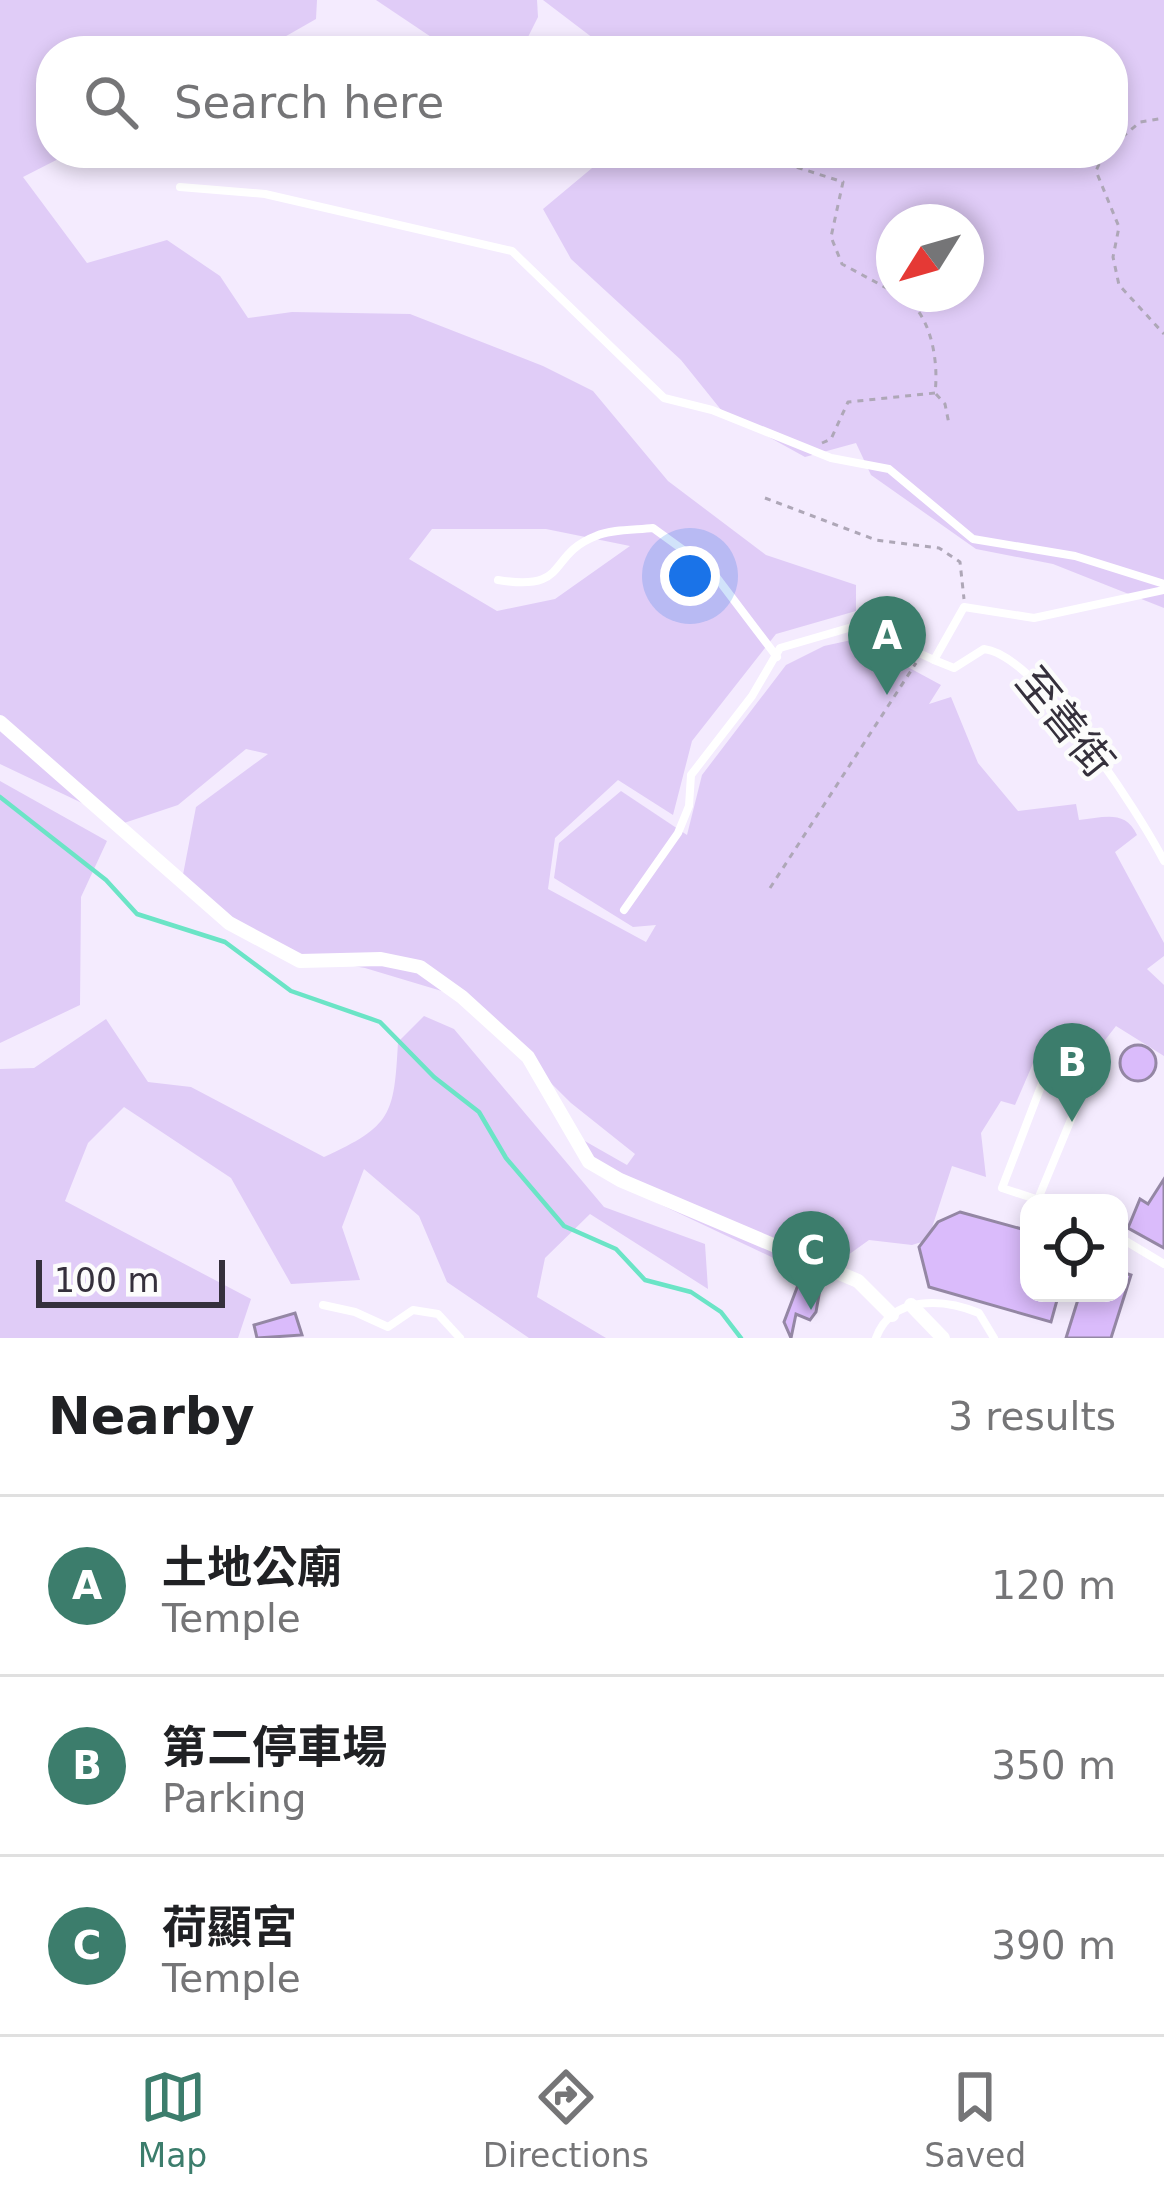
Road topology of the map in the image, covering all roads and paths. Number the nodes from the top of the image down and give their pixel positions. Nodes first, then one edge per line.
1 (1164, 118) edge
2 (1128, 132) edge
3 (799, 168) edge
4 (1098, 168) edge
5 (180, 187) dead end
6 (876, 282) edge
7 (917, 312) edge
8 (1164, 334) edge
9 (935, 393) junction
10 (949, 424) dead end
11 (810, 449) junction
12 (765, 499) dead end
13 (498, 580) dead end
14 (1164, 587) edge
15 (964, 607) junction
16 (922, 655) junction
17 (777, 656) junction
18 (934, 660) junction
19 (0, 722) edge
20 (1164, 861) edge
21 (770, 888) dead end
22 (624, 910) dead end
23 (1043, 1201) edge
24 (1128, 1242) edge
25 (1164, 1264) edge
26 (911, 1305) junction
27 (323, 1306) dead end
28 (892, 1315) junction
29 (460, 1338) edge
30 (876, 1338) edge
31 (943, 1338) edge
32 (994, 1338) edge

1 - 2 path
3 - 6 path
4 - 8 path
5 - 11 lane
7 - 9 path
9 - 10 path
9 - 11 path
11 - 14 lane
12 - 15 path
13 - 17 lane
14 - 15 lane
15 - 18 lane
16 - 17 lane
16 - 18 lane
16 - 21 path
17 - 22 lane
18 - 20 lane, 至善街
19 - 28 street
23 - 23 lane
24 - 25 lane
26 - 28 lane
26 - 31 street
26 - 32 lane
27 - 29 lane
28 - 30 lane

